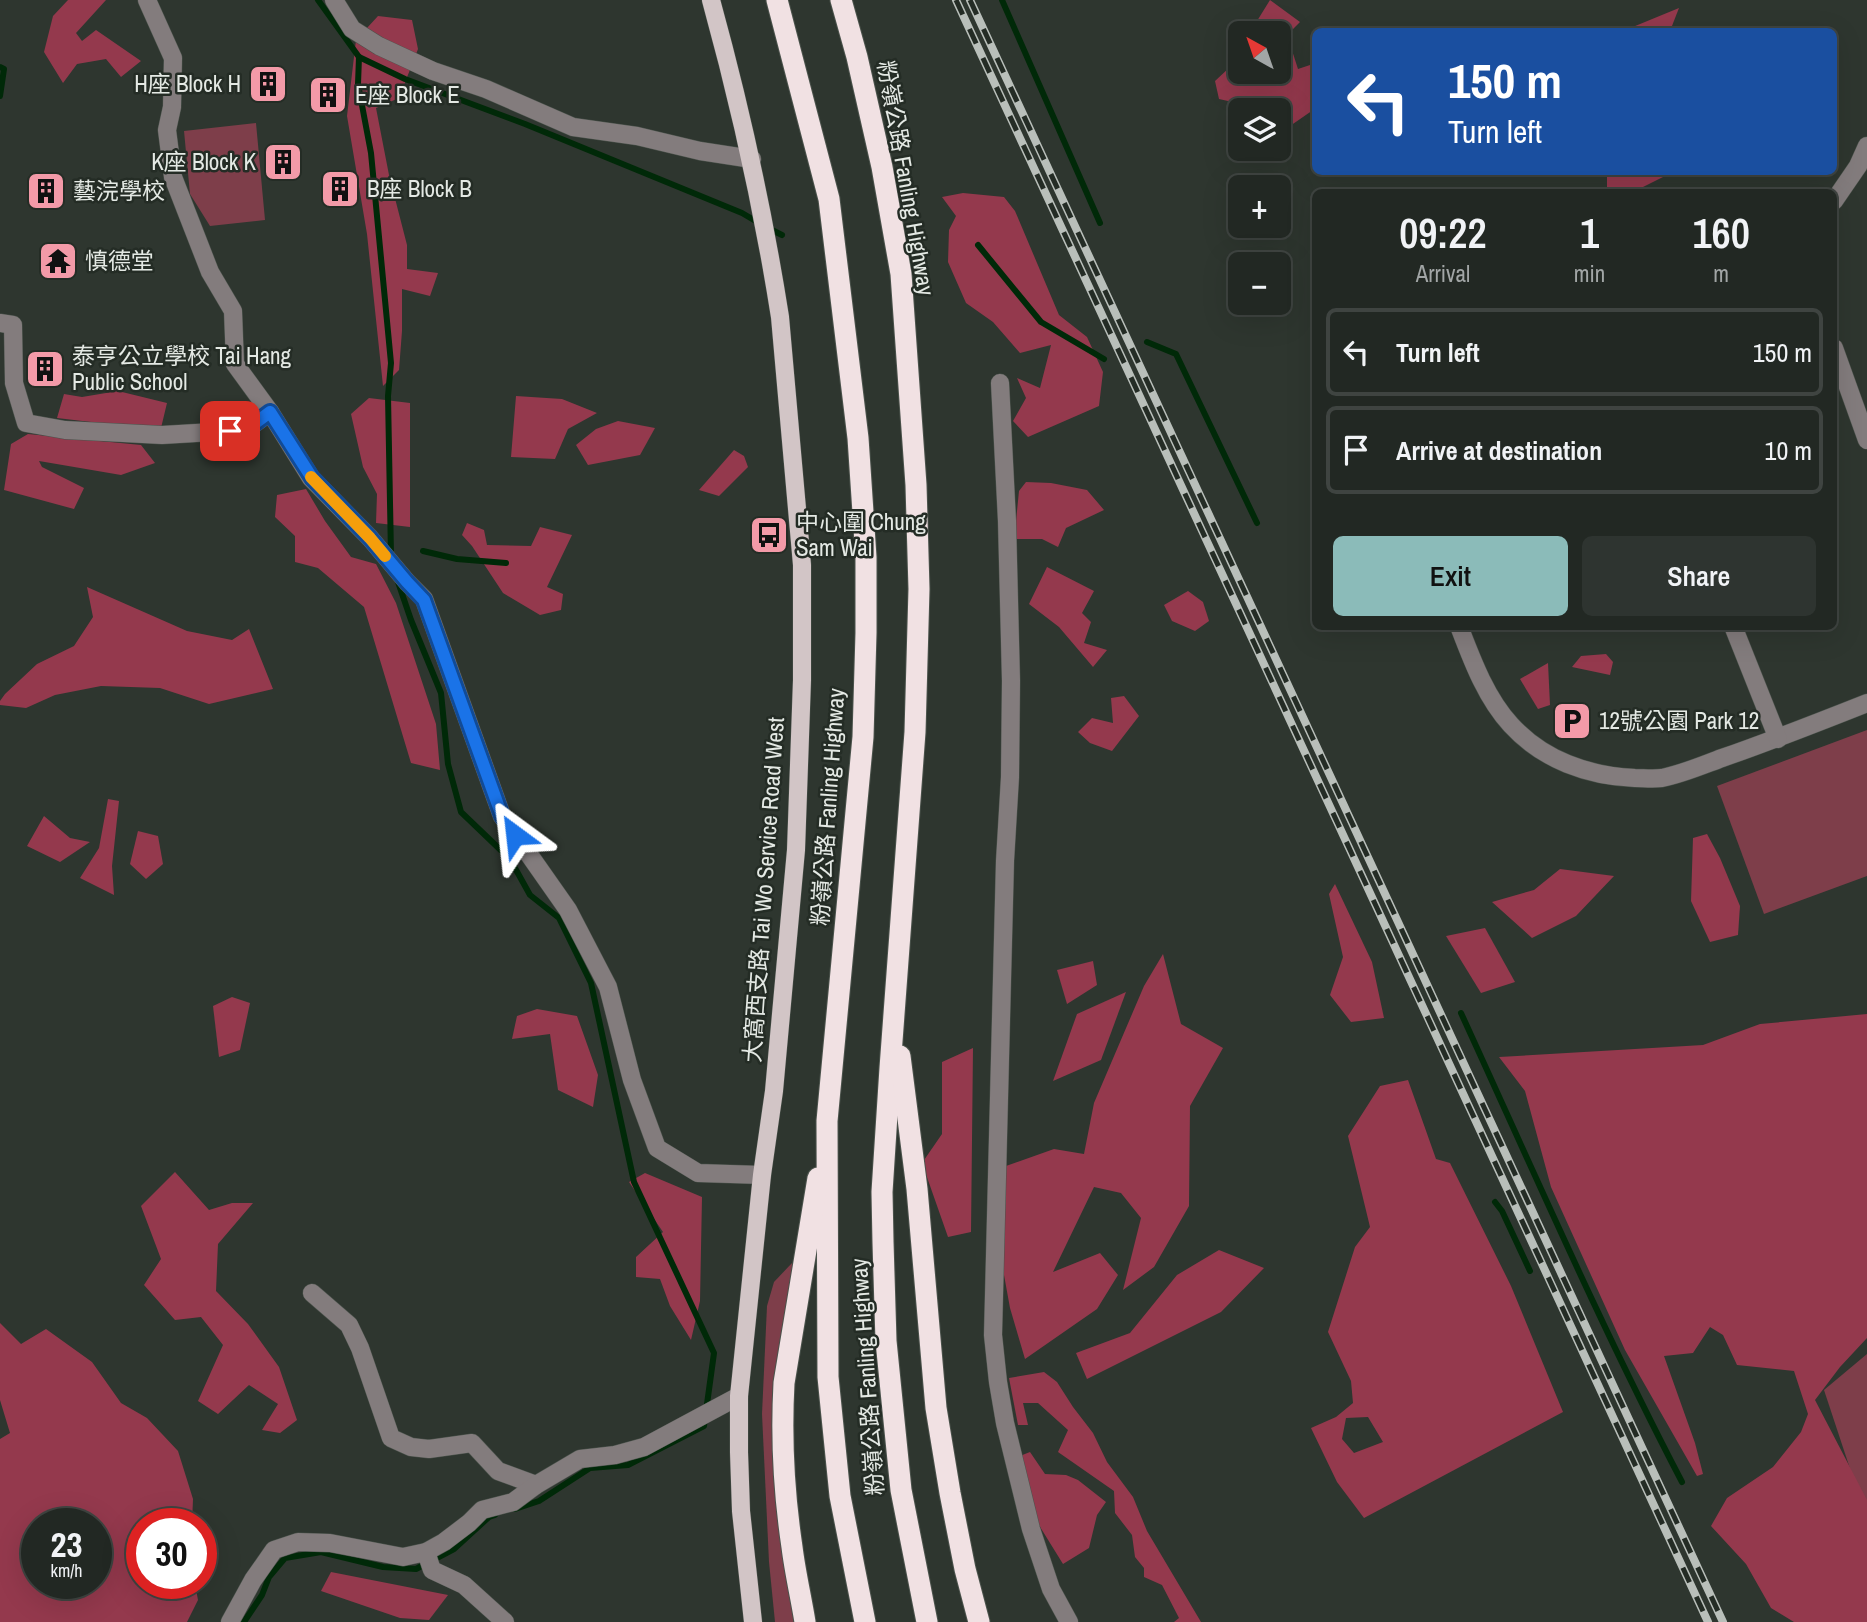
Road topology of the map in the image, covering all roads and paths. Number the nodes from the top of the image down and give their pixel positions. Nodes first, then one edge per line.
1 (147, 0) edge
2 (334, 0) edge
3 (711, 0) edge
4 (777, 0) edge
5 (841, 0) edge
6 (1867, 146) edge
7 (752, 159) junction
8 (1837, 197) edge
9 (0, 323) edge
10 (1837, 356) edge
11 (1000, 383) dead end
12 (270, 412) junction
13 (1867, 440) edge
14 (1461, 630) edge
15 (1735, 630) edge
16 (1867, 703) edge
17 (1778, 739) junction
18 (894, 1014) junction
19 (827, 1121) junction
20 (762, 1175) junction
21 (312, 1293) dead end
22 (739, 1396) junction
23 (536, 1485) junction
24 (429, 1559) junction
25 (230, 1622) edge
26 (505, 1622) edge
27 (753, 1622) edge
28 (805, 1622) edge
29 (865, 1622) edge
30 (927, 1622) edge
31 (979, 1622) edge
32 (1069, 1622) edge

1 - 12 street
2 - 7 street
3 - 7 main road, 大窩西支路 Tai Wo Service Road West
4 - 19 highway, 粉嶺公路 Fanling Highway
5 - 18 highway, 粉嶺公路 Fanling Highway
6 - 8 street
7 - 20 main road, 大窩西支路 Tai Wo Service Road West
9 - 12 street
10 - 13 street
11 - 32 street
12 - 20 street
14 - 17 street
15 - 17 street
16 - 17 street
18 - 30 highway, 粉嶺公路 Fanling Highway
18 - 31 highway
19 - 28 highway
19 - 29 highway, 粉嶺公路 Fanling Highway
20 - 22 main road, 大窩西支路 Tai Wo Service Road West
21 - 23 street
22 - 23 street
22 - 27 main road, 大窩西支路 Tai Wo Service Road West
23 - 24 street
24 - 25 street
24 - 26 street

